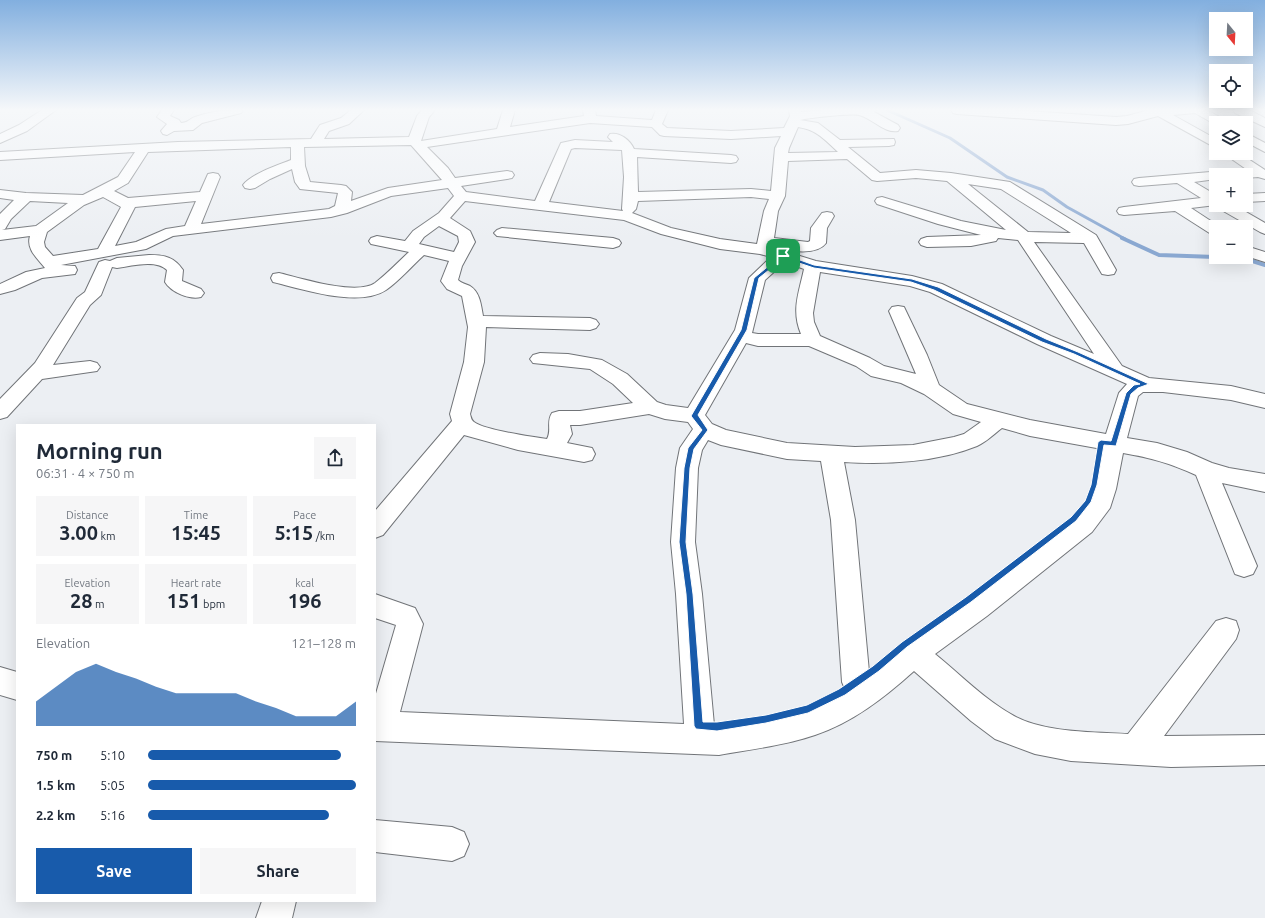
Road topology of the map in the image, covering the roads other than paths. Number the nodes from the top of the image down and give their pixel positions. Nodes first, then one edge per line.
1 (58, 153) edge
2 (143, 153) edge
3 (298, 153) edge
4 (425, 153) edge
5 (563, 153) edge
6 (628, 153) edge
7 (668, 153) edge
8 (731, 153) edge
9 (782, 153) edge
10 (848, 154) joint
11 (0, 156) edge
12 (1253, 156) edge
13 (1265, 156) edge
14 (782, 157) junction
15 (731, 159) junction
16 (1241, 160) edge
17 (298, 162) junction
18 (1262, 174) edge
19 (507, 175) dead end
20 (1209, 176) edge
21 (213, 177) dead end
22 (951, 178) junction
23 (1180, 179) junction
24 (731, 182) junction
25 (1139, 182) dead end
26 (250, 185) dead end
27 (456, 189) junction
28 (103, 191) junction
29 (0, 194) edge
30 (205, 196) junction
31 (631, 196) junction
32 (778, 196) junction
33 (1209, 196) edge
34 (26, 197) junction
35 (1265, 197) edge
36 (1253, 198) edge
37 (86, 199) junction
38 (882, 201) dead end
39 (1209, 202) edge
40 (126, 203) junction
41 (540, 206) junction
42 (1178, 206) junction
43 (342, 210) junction
44 (1124, 211) dead end
45 (1237, 212) edge
46 (443, 216) junction
47 (626, 216) junction
48 (827, 216) dead end
49 (582, 225) junction
50 (0, 226) edge
51 (1209, 226) edge
52 (1263, 226) edge
53 (40, 230) junction
54 (191, 230) junction
55 (502, 233) dead end
56 (1017, 234) junction
57 (0, 235) edge
58 (1095, 238) junction
59 (377, 241) dead end
60 (927, 242) dead end
61 (613, 243) dead end
62 (764, 245) junction
63 (416, 248) junction
64 (1253, 253) edge
65 (783, 256) junction
66 (1265, 257) edge
67 (105, 258) junction
68 (458, 258) junction
69 (814, 266) junction
70 (53, 267) junction
71 (1108, 270) dead end
72 (279, 278) dead end
73 (5, 288) edge
74 (195, 293) dead end
75 (0, 301) edge
76 (898, 311) dead end
77 (476, 321) junction
78 (590, 324) dead end
79 (740, 336) junction
80 (812, 340) junction
81 (540, 359) dead end
82 (90, 367) dead end
83 (36, 373) junction
84 (1132, 378) junction
85 (931, 389) junction
86 (1265, 395) edge
87 (1265, 401) edge
88 (650, 407) junction
89 (0, 412) edge
90 (998, 420) junction
91 (462, 423) junction
92 (700, 423) junction
93 (1107, 443) junction
94 (553, 448) junction
95 (584, 454) dead end
96 (831, 454) junction
97 (1205, 470) junction
98 (1265, 483) edge
99 (376, 527) edge
100 (1244, 566) dead end
101 (376, 606) edge
102 (1226, 630) dead end
103 (914, 653) junction
104 (0, 681) edge
105 (856, 682) junction
106 (16, 686) edge
107 (0, 698) edge
108 (16, 700) edge
109 (379, 720) edge
110 (699, 726) junction
111 (1135, 750) junction
112 (1265, 750) edge
113 (376, 836) edge
114 (452, 844) dead end
115 (279, 902) edge
116 (274, 918) edge

1 - 11 street
2 - 28 street
3 - 17 street
4 - 27 street
5 - 41 street
6 - 31 street
7 - 15 street
8 - 15 street
9 - 14 street
10 - 14 street
10 - 22 street
12 - 13 street
14 - 32 street
15 - 24 street
16 - 18 street
17 - 26 street
17 - 43 street
19 - 27 street
20 - 23 street
21 - 30 street
22 - 56 street
22 - 58 street
23 - 25 street
23 - 33 street
24 - 31 street
24 - 32 street
27 - 41 street
27 - 43 street
27 - 46 street
28 - 37 street
28 - 40 street
29 - 34 street
30 - 40 street
30 - 54 street
31 - 47 street
32 - 62 street
34 - 37 street
34 - 50 street
35 - 36 street
37 - 53 street
38 - 56 street
39 - 42 street
40 - 67 street
41 - 49 street
42 - 44 street
42 - 51 street
43 - 54 street
45 - 52 street
46 - 63 street
46 - 68 street
47 - 49 street
47 - 62 street
48 - 62 street
49 - 55 street
49 - 61 street
53 - 57 street
53 - 70 street
54 - 67 street
56 - 58 street
56 - 60 street
56 - 84 street
58 - 71 street
59 - 63 street
62 - 65 street
63 - 68 street
63 - 72 street
64 - 66 street
65 - 69 street
65 - 79 street
67 - 70 street
67 - 74 street
67 - 83 street
68 - 77 street
69 - 80 street
69 - 84 street
70 - 73 street
73 - 75 street
76 - 85 street
77 - 78 street
77 - 91 street
79 - 80 street
79 - 92 street
80 - 85 street
81 - 88 street
82 - 83 street
83 - 89 street
84 - 86 street
84 - 87 street
84 - 93 street
85 - 90 street
88 - 92 street
88 - 94 street
90 - 93 street
90 - 96 street
91 - 94 street
91 - 99 street
92 - 96 street
92 - 110 street
93 - 97 street
93 - 103 street
93 - 105 street
94 - 95 street
96 - 105 street
97 - 98 street
97 - 100 street
101 - 109 street
102 - 111 street
103 - 109 street
103 - 111 street
104 - 106 street
105 - 110 street
107 - 108 street
109 - 110 street
111 - 112 street
113 - 114 street
115 - 116 street

